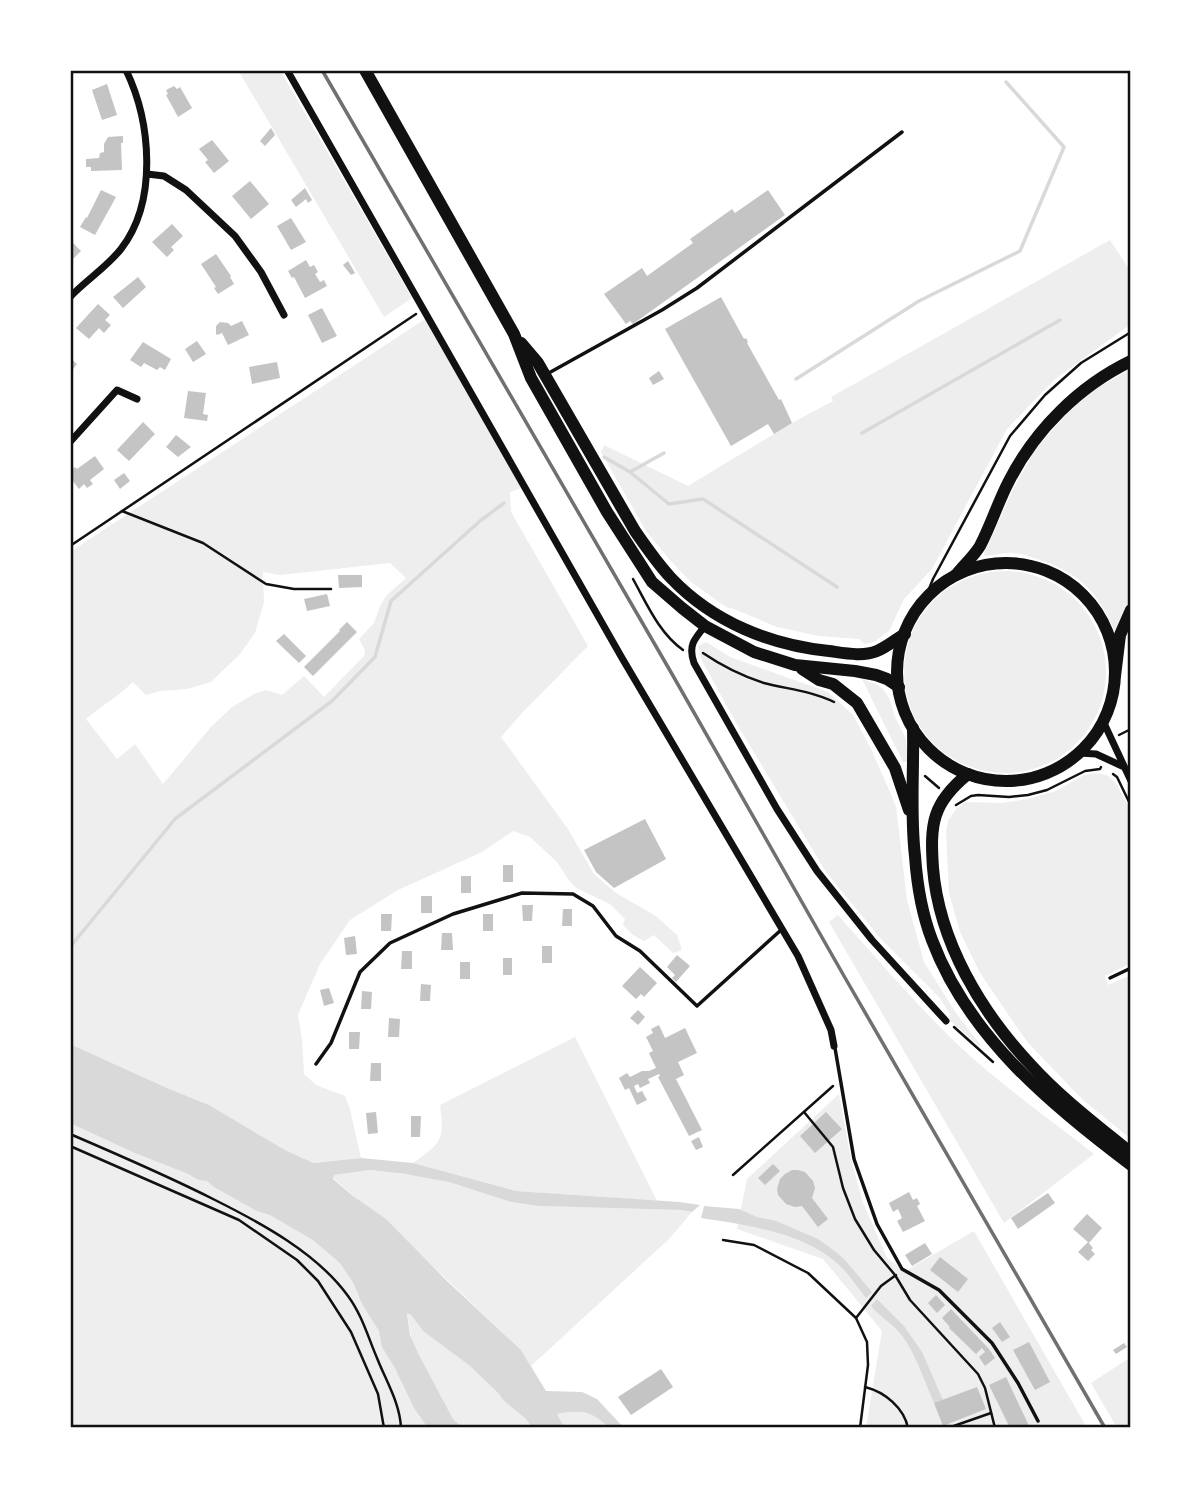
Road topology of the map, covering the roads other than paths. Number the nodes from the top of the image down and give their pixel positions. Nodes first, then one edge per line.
1 (126, 70) edge
2 (287, 70) edge
3 (365, 70) edge
4 (902, 132) dead end
5 (147, 174) junction
6 (70, 297) edge
7 (284, 315) dead end
8 (514, 334) junction
9 (1131, 361) edge
10 (545, 375) junction
11 (137, 399) dead end
12 (70, 442) edge
13 (956, 575) junction
14 (1131, 610) edge
15 (705, 626) junction
16 (905, 634) junction
17 (795, 665) junction
18 (1115, 676) junction
19 (899, 687) junction
20 (1103, 721) junction
21 (913, 728) junction
22 (1079, 753) junction
23 (1123, 766) junction
24 (968, 774) junction
25 (1131, 781) edge
26 (912, 820) junction
27 (782, 929) junction
28 (1131, 968) edge
29 (1110, 978) dead end
30 (946, 1021) dead end
31 (834, 1046) joint
32 (316, 1064) dead end
33 (1131, 1153) edge
34 (1131, 1165) edge
35 (1038, 1421) dead end

1 - 5 street
2 - 27 street
3 - 8 main road
4 - 10 lane
5 - 6 street
5 - 7 street
8 - 10 main road
8 - 15 main road
9 - 13 main road
10 - 16 main road
11 - 12 street
13 - 16 main road
13 - 18 main road
14 - 18 main road
15 - 17 main road
15 - 30 street
16 - 19 main road
17 - 19 main road
17 - 26 main road
18 - 20 main road
19 - 21 main road
20 - 22 main road
20 - 23 street
21 - 24 main road
21 - 26 main road
22 - 23 street
22 - 24 main road
23 - 25 street
24 - 33 main road
26 - 34 main road
27 - 31 street
27 - 32 lane
28 - 29 lane
31 - 35 lane

